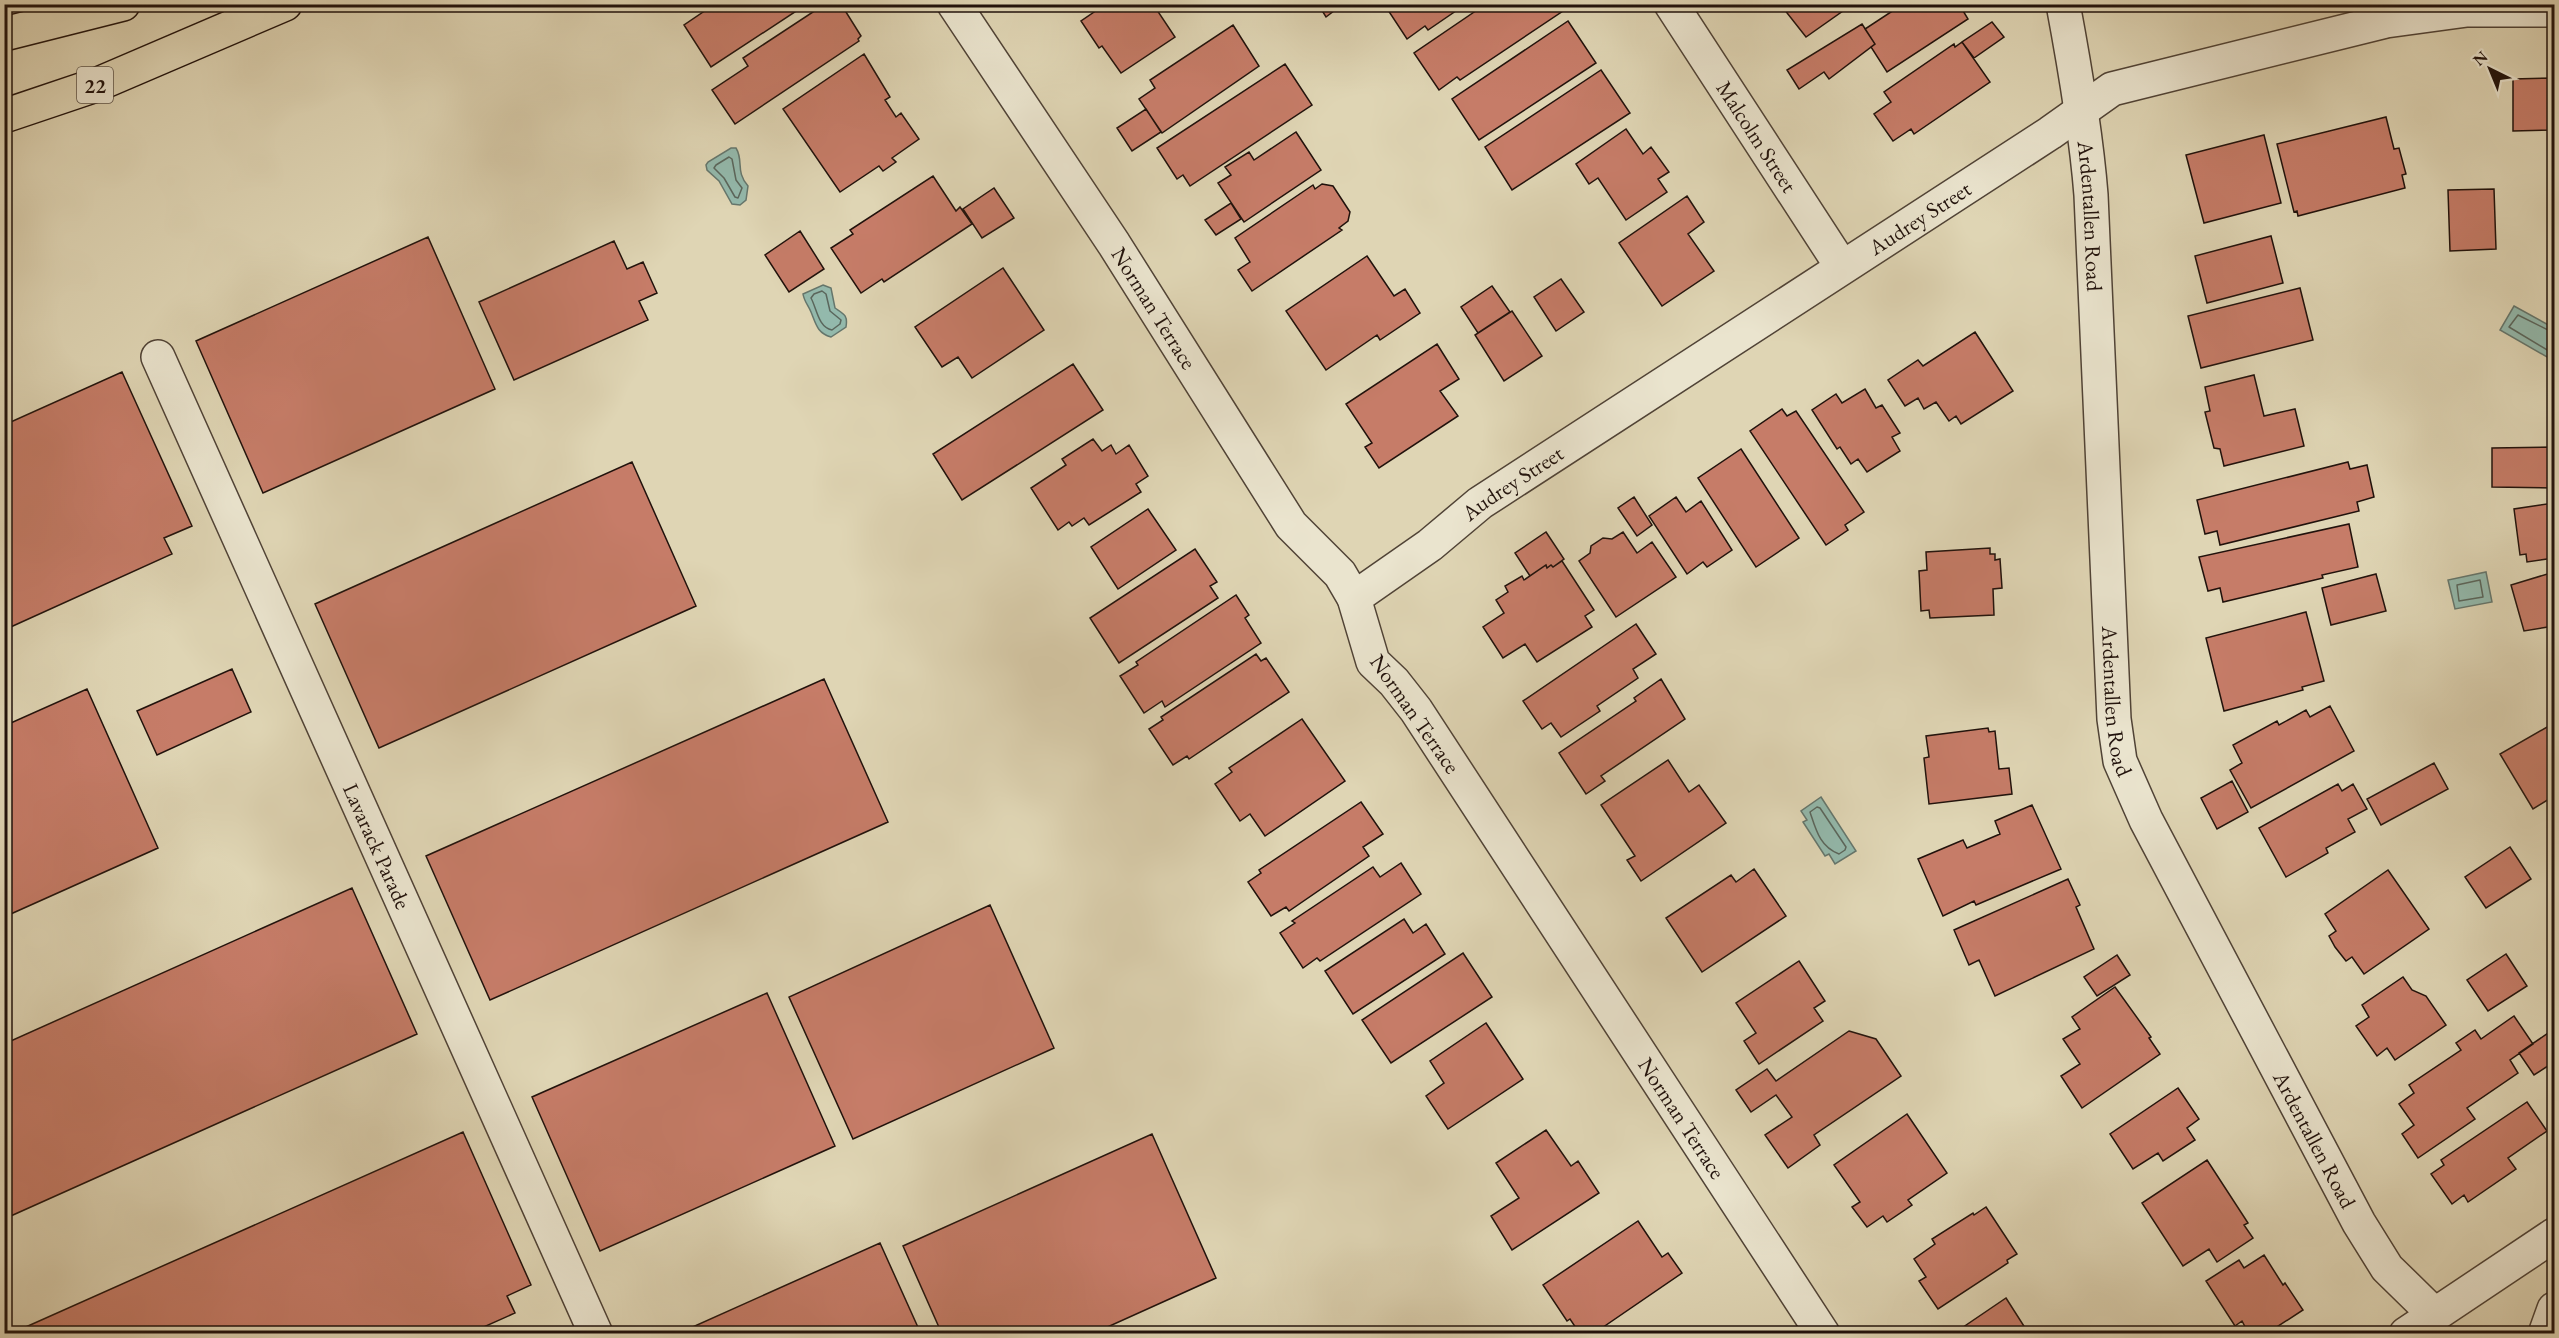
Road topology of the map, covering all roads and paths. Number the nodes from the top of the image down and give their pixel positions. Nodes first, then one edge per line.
1 (123, 4) edge
2 (285, 4) edge
3 (954, 4) edge
4 (1671, 4) edge
5 (2063, 4) edge
6 (2554, 10) edge
7 (4, 34) edge
8 (2082, 110) junction
9 (4, 116) edge
10 (1842, 267) junction
11 (158, 357) dead end
12 (1354, 598) junction
13 (2554, 1235) edge
14 (2554, 1309) edge
15 (2434, 1314) junction
16 (596, 1334) edge
17 (1823, 1334) edge
18 (2406, 1334) edge
19 (2545, 1334) edge

1 - 7 main road
2 - 9 main road, 22
3 - 12 street, Norman Terrace
4 - 10 street, Malcolm Street
5 - 8 street, Ardentallen Road
6 - 8 street, Audrey Street
8 - 10 street, Audrey Street
8 - 15 street, Ardentallen Road
10 - 12 street, Audrey Street
11 - 16 street, Lavarack Parade
12 - 17 street, Norman Terrace
13 - 15 street
14 - 19 street
15 - 18 street

